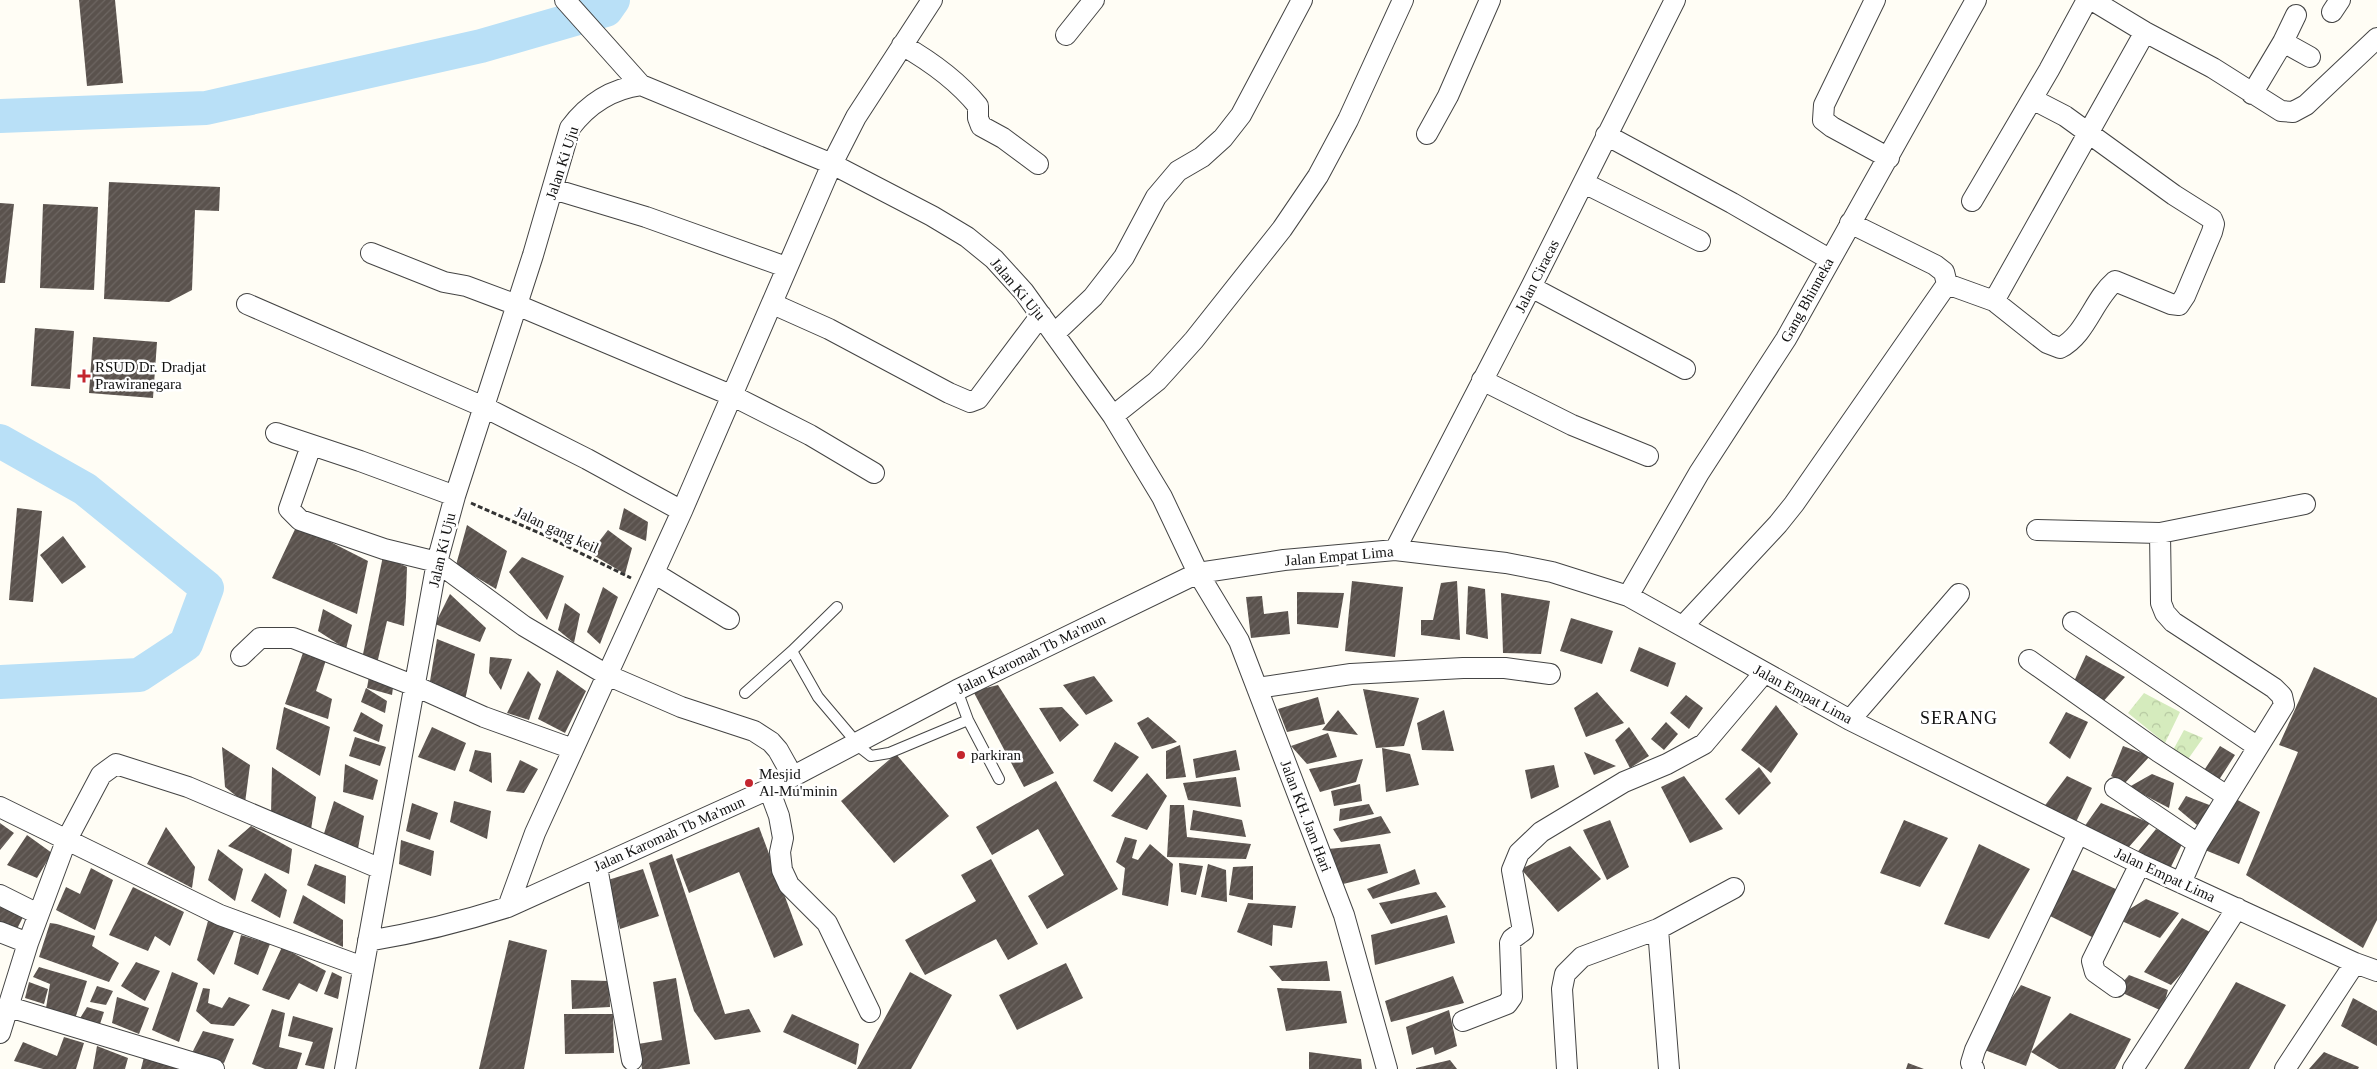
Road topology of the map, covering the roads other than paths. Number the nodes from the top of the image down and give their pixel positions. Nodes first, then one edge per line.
1 (564, 0) edge
2 (932, 0) edge
3 (1094, 0) edge
4 (1302, 0) edge
5 (1403, 0) edge
6 (1490, 0) edge
7 (1675, 0) edge
8 (1875, 0) edge
9 (1976, 0) edge
10 (2087, 0) edge
11 (2092, 0) edge
12 (2296, 15) dead end
13 (2145, 32) junction
14 (1066, 35) dead end
15 (2377, 38) edge
16 (2283, 42) junction
17 (902, 45) junction
18 (2310, 57) dead end
19 (641, 85) junction
20 (2252, 94) junction
21 (2032, 100) junction
22 (2090, 133) junction
23 (1427, 134) dead end
24 (1606, 135) junction
25 (1889, 158) junction
26 (832, 164) junction
27 (1038, 164) dead end
28 (1584, 183) junction
29 (553, 189) junction
30 (1972, 201) dead end
31 (1850, 223) junction
32 (1700, 241) dead end
33 (370, 254) dead end
34 (1829, 259) junction
35 (786, 267) junction
36 (1947, 284) junction
37 (1531, 287) junction
38 (1994, 301) junction
39 (247, 304) dead end
40 (773, 304) junction
41 (517, 305) junction
42 (1041, 315) junction
43 (1054, 334) junction
44 (1685, 369) dead end
45 (1482, 380) junction
46 (733, 396) junction
47 (484, 407) junction
48 (1113, 416) junction
49 (276, 433) dead end
50 (311, 446) junction
51 (1648, 456) dead end
52 (874, 473) dead end
53 (454, 496) junction
54 (2305, 504) dead end
55 (682, 511) junction
56 (2037, 530) dead end
57 (2160, 533) junction
58 (1395, 550) junction
59 (437, 562) junction
60 (1198, 573) junction
61 (651, 580) junction
62 (1960, 594) dead end
63 (1628, 596) junction
64 (836, 607) dead end
65 (729, 620) dead end
66 (2073, 622) dead end
67 (1683, 626) junction
68 (792, 651) junction
69 (240, 656) dead end
70 (2029, 660) dead end
71 (1764, 673) junction
72 (1550, 674) dead end
73 (607, 675) junction
74 (415, 686) junction
75 (1257, 688) junction
76 (957, 690) junction
77 (745, 693) dead end
78 (968, 720) junction
79 (1850, 720) junction
80 (856, 741) junction
81 (2258, 747) junction
82 (572, 749) junction
83 (792, 775) junction
84 (998, 779) dead end
85 (769, 788) junction
86 (2115, 788) dead end
87 (2228, 796) junction
88 (0, 807) edge
89 (2078, 834) junction
90 (66, 841) junction
91 (2198, 844) junction
92 (2140, 864) junction
93 (597, 867) junction
94 (380, 869) junction
95 (2180, 883) junction
96 (1734, 888) dead end
97 (0, 895) edge
98 (508, 907) junction
99 (2238, 908) junction
100 (38, 914) junction
101 (1658, 929) junction
102 (0, 932) edge
103 (368, 941) junction
104 (28, 944) junction
105 (2355, 963) junction
106 (363, 967) junction
107 (2377, 971) edge
108 (2116, 986) dead end
109 (9, 1007) junction
110 (870, 1012) dead end
111 (1463, 1021) dead end
112 (0, 1033) edge
113 (632, 1060) dead end
114 (214, 1069) edge
115 (345, 1069) edge
116 (1387, 1069) edge
117 (1567, 1069) edge
118 (1669, 1069) edge
119 (1974, 1069) edge
120 (2133, 1069) edge
121 (2285, 1069) edge

1 - 19 street
2 - 17 street
3 - 14 street
4 - 43 street
5 - 48 street
6 - 23 street
7 - 24 street, Jalan Ciracas
8 - 25 street
9 - 25 street, Gang Bhinneka
10 - 21 street
11 - 13 street
12 - 16 street
13 - 20 street
13 - 22 street
15 - 20 street
16 - 18 street
16 - 20 street
17 - 26 street
17 - 27 street
19 - 26 street, Jalan Ki Uju
19 - 29 street, Jalan Ki Uju
21 - 22 street
21 - 30 street
22 - 38 street
22 - 38 street
24 - 28 street, Jalan Ciracas
24 - 34 street
25 - 31 street, Gang Bhinneka
26 - 35 street
26 - 42 street, Jalan Ki Uju
28 - 32 street
28 - 37 street, Jalan Ciracas
29 - 35 street
29 - 41 street, Jalan Ki Uju
31 - 34 street, Gang Bhinneka
31 - 36 street
33 - 41 street
34 - 63 street, Gang Bhinneka
35 - 40 street
36 - 38 street
36 - 67 street
37 - 44 street
37 - 45 street, Jalan Ciracas
39 - 47 street
40 - 42 street
40 - 46 street
41 - 46 street
41 - 47 street, Jalan Ki Uju
42 - 43 street, Jalan Ki Uju
43 - 48 street, Jalan Ki Uju
45 - 51 street
45 - 58 street, Jalan Ciracas
46 - 52 street
46 - 55 street
47 - 53 street, Jalan Ki Uju
47 - 55 street
48 - 60 street, Jalan Ki Uju
49 - 50 street
50 - 53 street
50 - 59 street
53 - 59 street, Jalan Ki Uju
54 - 57 street
55 - 61 street
56 - 57 street
57 - 81 street
58 - 60 street, Jalan Empat Lima
58 - 63 street, Jalan Empat Lima
59 - 73 street
59 - 74 street, Jalan Ki Uju
60 - 75 street, Jalan KH. Jam Hari
60 - 76 street, Jalan Karomah Tb Ma'mun
61 - 65 street
61 - 73 street
62 - 79 street
63 - 67 street, Jalan Empat Lima
64 - 68 lane
66 - 81 street
67 - 71 street, Jalan Empat Lima
68 - 77 lane
68 - 80 lane
69 - 74 street
70 - 87 street
71 - 79 street, Jalan Empat Lima
71 - 111 street
72 - 75 street
73 - 82 street
73 - 83 street
74 - 82 street
74 - 94 street, Jalan Ki Uju
75 - 116 street, Jalan KH. Jam Hari
76 - 78 lane
76 - 80 street, Jalan Karomah Tb Ma'mun
78 - 80 lane
78 - 84 lane
79 - 89 street, Jalan Empat Lima
80 - 83 street, Jalan Karomah Tb Ma'mun
81 - 87 street
82 - 98 street
83 - 85 street, Jalan Karomah Tb Ma'mun
85 - 93 street, Jalan Karomah Tb Ma'mun
85 - 110 street
86 - 91 street
87 - 91 street
88 - 90 street
89 - 92 street, Jalan Empat Lima
89 - 119 street
90 - 94 street
90 - 100 street
90 - 106 street
91 - 95 street
92 - 95 street, Jalan Empat Lima
92 - 108 street
93 - 98 street, Jalan Karomah Tb Ma'mun
93 - 113 street
94 - 103 street, Jalan Ki Uju
95 - 99 street, Jalan Empat Lima
96 - 101 street
97 - 100 street
98 - 103 street, Jalan Karomah Tb Ma'mun
99 - 105 street, Jalan Empat Lima
99 - 120 street
100 - 104 street
101 - 117 street
101 - 118 street
102 - 104 street
103 - 106 street, Jalan Ki Uju
104 - 109 street
105 - 107 street, Jalan Empat Lima
105 - 121 street
106 - 115 street, Jalan Ki Uju
109 - 112 street
109 - 114 street

